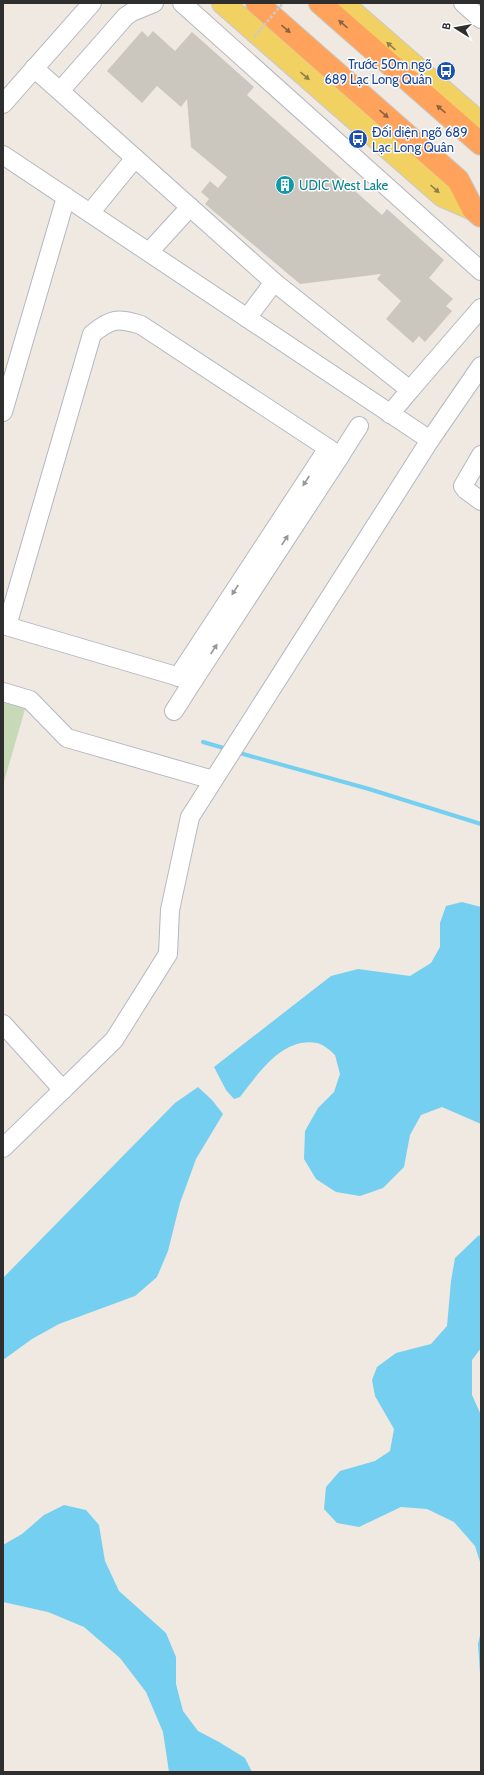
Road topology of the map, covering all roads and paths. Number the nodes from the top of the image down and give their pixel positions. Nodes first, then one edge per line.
1 (92, 3) edge
2 (154, 3) edge
3 (182, 3) edge
4 (223, 3) edge
5 (257, 3) edge
6 (283, 3) edge
7 (320, 3) edge
8 (343, 3) edge
9 (463, 3) edge
10 (481, 19) edge
11 (254, 37) dead end
12 (34, 68) junction
13 (60, 92) junction
14 (3, 104) edge
15 (481, 124) edge
16 (481, 144) edge
17 (3, 155) edge
18 (135, 158) junction
19 (66, 197) junction
20 (190, 207) junction
21 (90, 213) junction
22 (477, 213) edge
23 (149, 252) junction
24 (481, 271) edge
25 (274, 282) junction
26 (481, 308) edge
27 (247, 318) junction
28 (481, 366) edge
29 (8, 374) edge
30 (410, 390) junction
31 (3, 412) edge
32 (390, 414) junction
33 (359, 426) dead end
34 (430, 440) junction
35 (334, 452) junction
36 (481, 454) edge
37 (481, 501) edge
38 (5, 625) edge
39 (186, 679) junction
40 (3, 692) edge
41 (174, 711) dead end
42 (213, 780) junction
43 (3, 1024) edge
44 (63, 1090) junction
45 (3, 1148) edge

1 - 12 street
2 - 13 street
3 - 24 street
4 -> 22 main road
5 -> 22 highway
6 - 11 path, bridge
16 -> 7 highway
15 -> 8 main road
9 - 10 street
12 - 13 street
12 - 14 street
13 - 18 street
17 - 19 street
18 - 20 street
18 - 21 street
19 - 21 street
19 - 29 street
20 - 23 street
20 - 25 street
21 - 23 street
23 - 27 street
25 - 27 street
25 - 30 street
26 - 30 street
27 - 32 street
28 - 34 street
29 - 31 street
30 - 32 street
32 - 34 street
33 - 35 street
34 - 42 street
35 - 38 street
35 - 39 street
36 - 37 street
38 - 39 street
39 - 41 street
40 - 42 street
42 - 44 street
43 - 44 street
44 - 45 street

